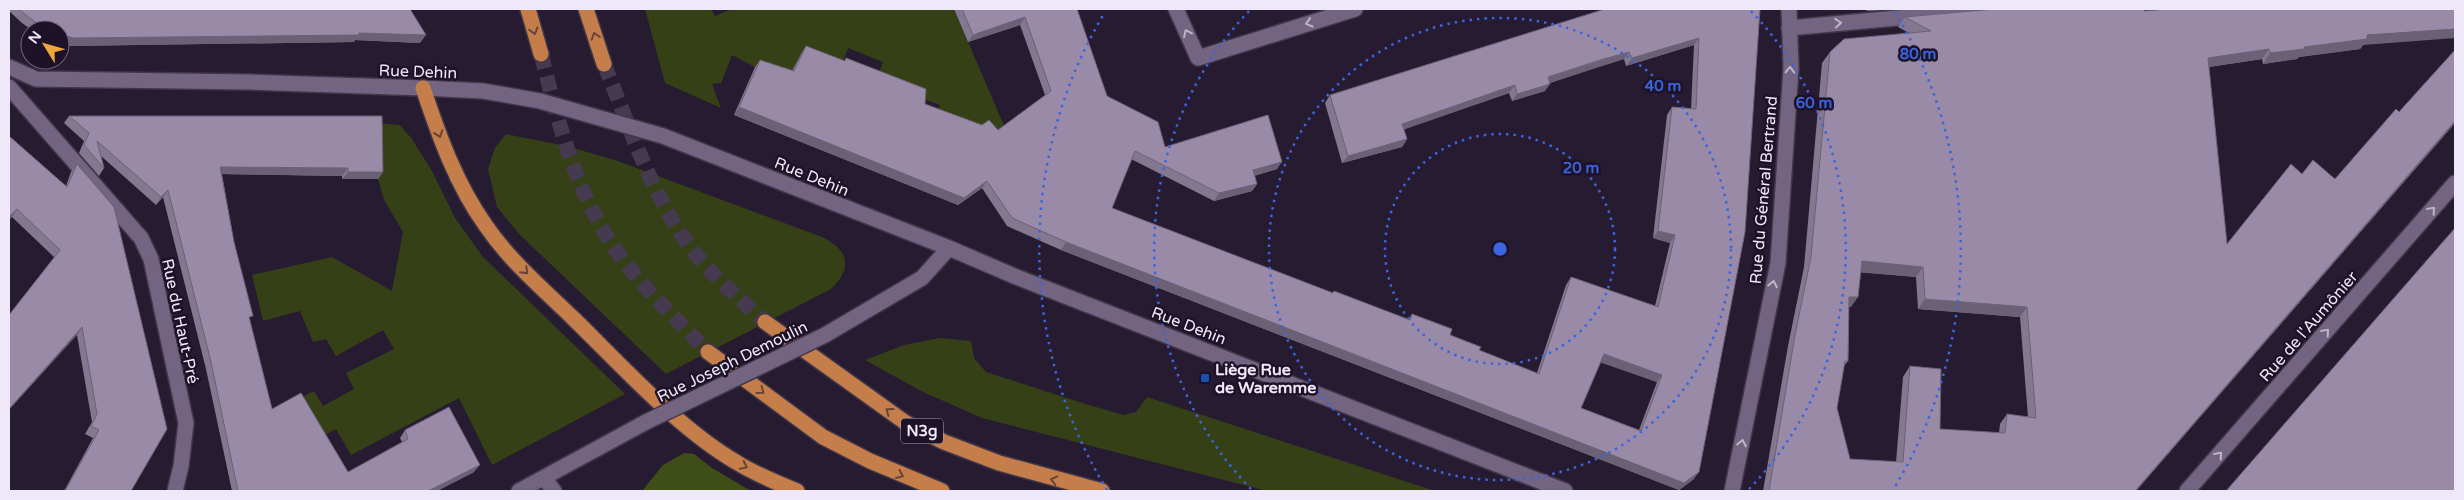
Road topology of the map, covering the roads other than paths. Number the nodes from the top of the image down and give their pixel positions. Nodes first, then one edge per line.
1 (528, 9) edge
2 (586, 9) edge
3 (1176, 9) edge
4 (1355, 9) edge
5 (1789, 9) edge
6 (1994, 9) edge
7 (1789, 28) junction
8 (541, 54) tunnel mouth
9 (604, 64) tunnel mouth
10 (9, 67) edge
11 (9, 87) edge
12 (423, 88) junction
13 (2455, 183) edge
14 (949, 248) junction
15 (765, 322) tunnel mouth
16 (708, 352) tunnel mouth
17 (544, 478) junction
18 (175, 491) edge
19 (519, 491) edge
20 (554, 491) edge
21 (798, 491) edge
22 (942, 491) edge
23 (1102, 491) edge
24 (1565, 491) edge
25 (1732, 491) edge
26 (2187, 491) edge

1 -> 8 main road
9 -> 2 main road
4 -> 3 street
5 - 7 street, Rue du Général Bertrand
7 -> 6 street
25 -> 7 street, Rue du Général Bertrand
10 - 12 street, Rue Dehin
11 - 18 street, Rue du Haut-Pré
12 - 14 street, Rue Dehin
12 -> 21 main road
26 -> 13 street, Rue de l'Aumônier
14 - 17 street, Rue Joseph Demoulin, bridge
14 - 24 street, Rue Dehin
23 -> 15 main road, N3g
16 -> 22 main road
17 - 19 street, Rue Joseph Demoulin
17 - 20 street

